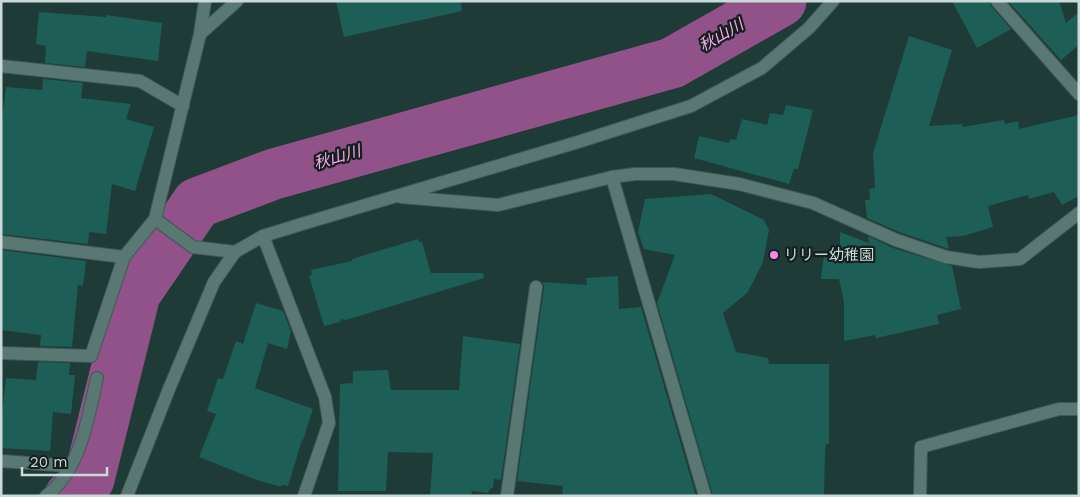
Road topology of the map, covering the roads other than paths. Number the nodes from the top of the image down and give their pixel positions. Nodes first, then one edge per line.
1 (205, 1) edge
2 (237, 1) edge
3 (833, 1) edge
4 (997, 1) edge
5 (200, 34) junction
6 (1, 66) edge
7 (1079, 94) edge
8 (183, 106) junction
9 (612, 176) junction
10 (392, 196) junction
11 (1079, 213) edge
12 (155, 219) junction
13 (263, 236) junction
14 (1, 242) edge
15 (235, 252) junction
16 (124, 256) junction
17 (536, 286) dead end
18 (1, 353) edge
19 (98, 378) dead end
20 (1079, 409) edge
21 (1, 461) edge
22 (70, 466) junction
23 (309, 494) edge
24 (46, 496) edge
25 (126, 496) edge
26 (507, 496) edge
27 (705, 496) edge
28 (920, 496) edge

1 - 5 street
2 - 5 street
3 - 10 street
4 - 7 street
5 - 8 street
6 - 8 street
8 - 12 street
9 - 10 street
9 - 11 street
9 - 27 street
10 - 13 street
12 - 15 street
12 - 16 street
13 - 15 street
13 - 23 street
14 - 16 street
15 - 25 street
16 - 18 street
17 - 26 street
19 - 22 street
20 - 28 street
21 - 22 street
22 - 24 street

